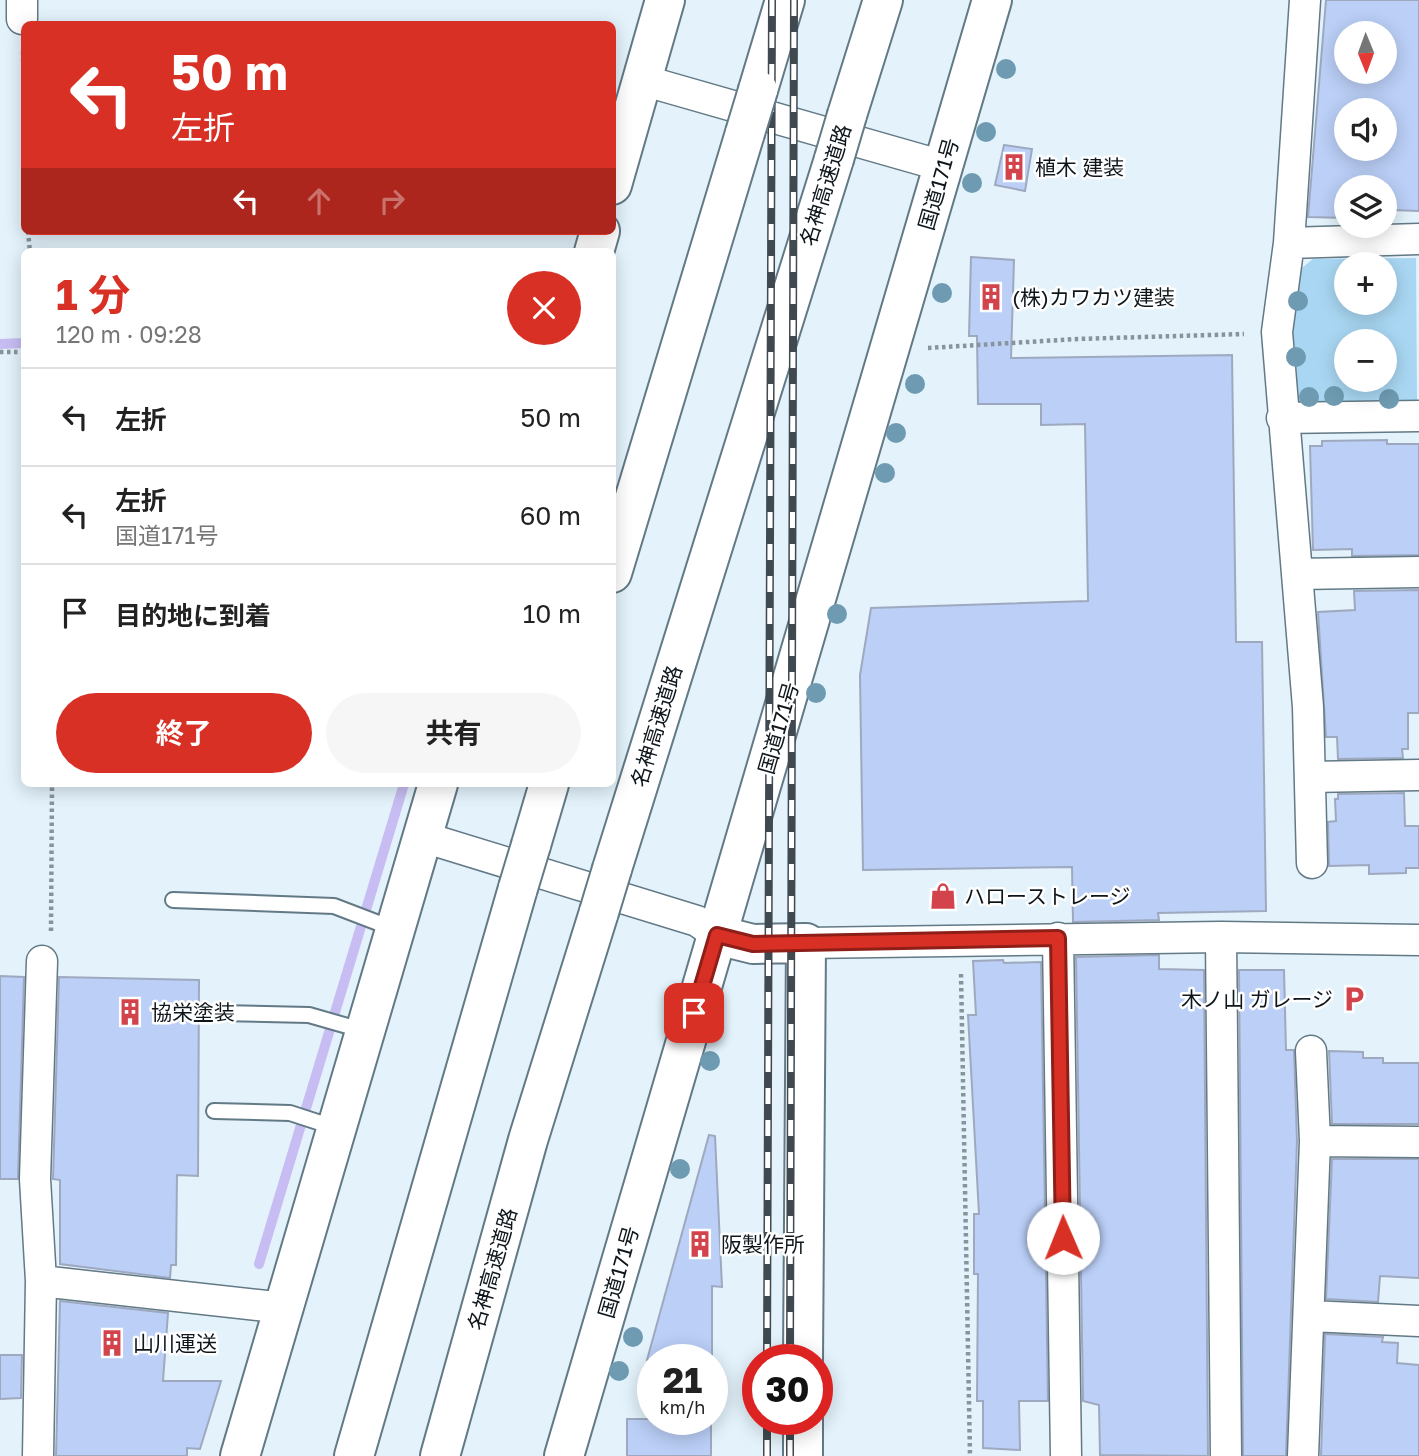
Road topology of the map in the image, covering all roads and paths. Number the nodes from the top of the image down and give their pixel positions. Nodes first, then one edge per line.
1 (665, 0) edge
2 (785, 0) edge
3 (883, 0) edge
4 (992, 0) edge
5 (1305, 0) edge
6 (642, 80) junction
7 (943, 166) junction
8 (616, 171) edge
9 (1419, 239) edge
10 (1289, 243) junction
11 (1240, 334) dead end
12 (889, 350) junction
13 (0, 352) edge
14 (21, 352) edge
15 (1419, 416) edge
16 (1282, 418) junction
17 (616, 560) edge
18 (1419, 572) edge
19 (1297, 574) junction
20 (1419, 775) edge
21 (1310, 777) junction
22 (52, 787) edge
23 (437, 787) edge
24 (548, 787) edge
25 (423, 837) junction
26 (1312, 863) dead end
27 (173, 900) dead end
28 (384, 925) junction
29 (717, 935) junction
30 (1221, 937) junction
31 (1058, 938) junction
32 (960, 940) junction
33 (1419, 940) edge
34 (806, 943) junction
35 (43, 961) joint
36 (218, 1013) dead end
37 (344, 1025) junction
38 (1311, 1051) dead end
39 (214, 1111) dead end
40 (325, 1125) junction
41 (1315, 1141) junction
42 (1419, 1142) edge
43 (41, 1281) junction
44 (285, 1308) junction
45 (1311, 1316) junction
46 (1419, 1321) edge
47 (803, 1344) edge
48 (803, 1435) edge
49 (38, 1456) edge
50 (240, 1456) edge
51 (354, 1456) edge
52 (440, 1456) edge
53 (564, 1456) edge
54 (803, 1456) edge
55 (970, 1456) edge
56 (1066, 1456) edge
57 (1226, 1456) edge
58 (1303, 1456) edge

1 - 6 main road
2 - 17 main road, bridge
3 - 52 main road, 名神高速道路, bridge
4 - 7 main road, 国道171号
5 - 10 street
6 - 7 street
6 - 8 main road
7 - 12 main road, 国道171号
9 - 10 street
10 - 16 street
11 - 12 path
12 - 29 main road, 国道171号
13 - 14 path
15 - 16 street
16 - 19 street
18 - 19 street
19 - 21 street
20 - 21 street
21 - 26 street
22 - 35 path
23 - 25 main road
24 - 51 main road, bridge
25 - 28 main road
25 - 29 street
27 - 28 lane
28 - 37 main road
29 - 34 main road
29 - 53 main road, 国道171号
30 - 31 street
30 - 33 street
30 - 57 street
31 - 32 street
31 - 56 street
32 - 34 street
32 - 55 path
34 - 47 main road
35 - 43 street
36 - 37 lane
37 - 40 main road
38 - 41 street
39 - 40 lane
40 - 44 main road
41 - 42 street
41 - 45 street
43 - 44 street
43 - 49 street
44 - 50 main road
45 - 46 street
45 - 58 street
48 - 54 main road

